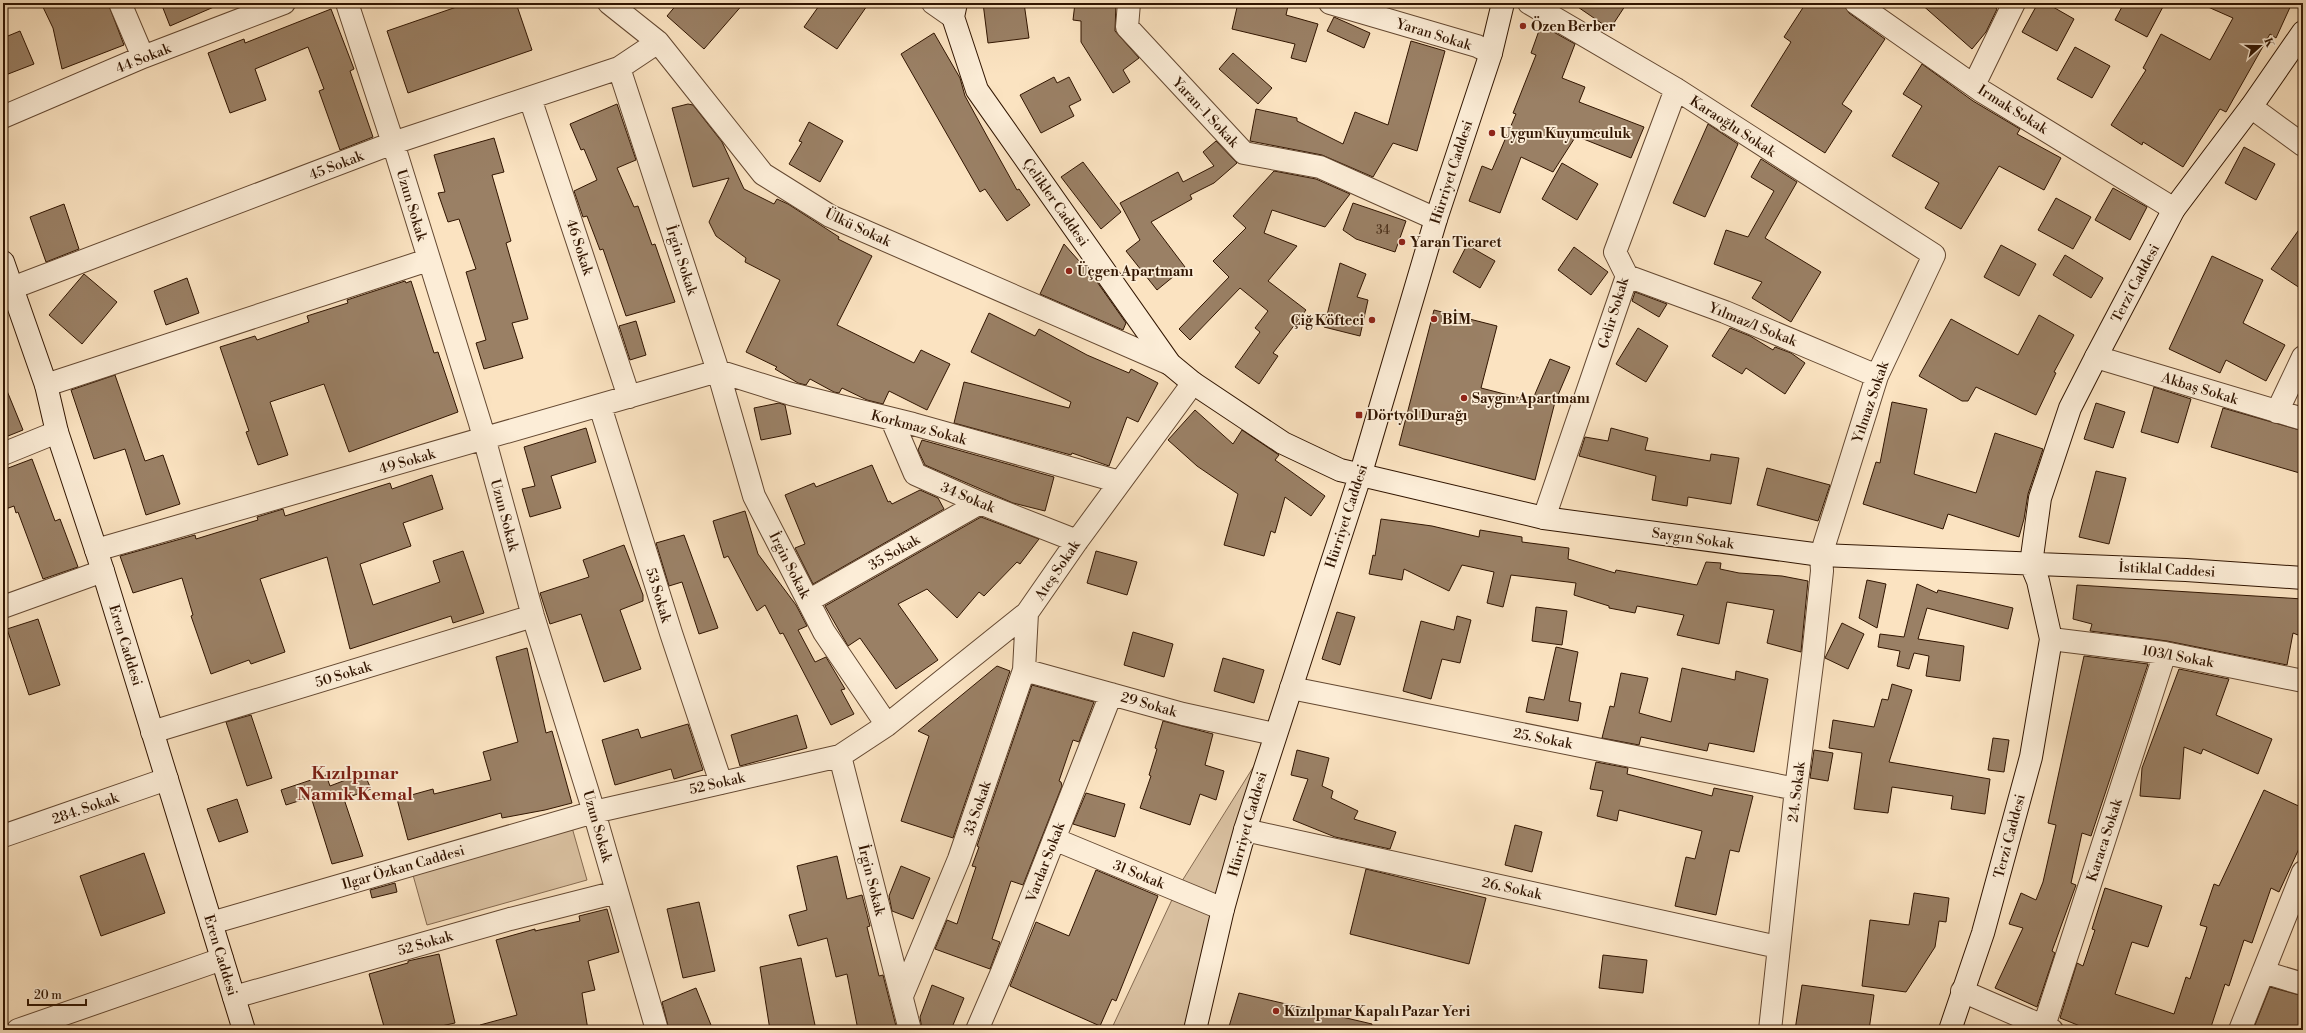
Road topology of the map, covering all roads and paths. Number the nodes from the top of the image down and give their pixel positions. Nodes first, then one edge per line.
1 (120, 3) edge
2 (284, 3) edge
3 (347, 3) edge
4 (609, 3) edge
5 (933, 3) edge
6 (1130, 3) edge
7 (1330, 3) edge
8 (1503, 3) edge
9 (1529, 3) edge
10 (1856, 3) edge
11 (2014, 3) edge
12 (954, 10) edge
13 (2303, 32) edge
14 (658, 42) junction
15 (1490, 53) junction
16 (143, 57) junction
17 (619, 68) junction
18 (1974, 85) junction
19 (1676, 89) junction
20 (530, 98) junction
21 (2251, 107) junction
22 (3, 117) edge
23 (394, 143) junction
24 (2303, 145) edge
25 (2174, 209) junction
26 (1436, 219) junction
27 (1934, 255) joint
28 (428, 260) junction
29 (3, 262) edge
30 (1627, 276) junction
31 (8, 290) edge
32 (2096, 357) junction
33 (2303, 357) edge
34 (1170, 364) junction
35 (718, 371) junction
36 (1877, 376) junction
37 (1193, 383) junction
38 (46, 385) junction
39 (629, 397) junction
40 (600, 406) junction
41 (2277, 412) junction
42 (2303, 419) edge
43 (892, 420) junction
44 (57, 432) junction
45 (484, 438) junction
46 (3, 454) edge
47 (1360, 476) junction
48 (1120, 482) junction
49 (980, 503) junction
50 (1544, 518) junction
51 (1077, 541) junction
52 (96, 550) junction
53 (1821, 555) junction
54 (2031, 564) junction
55 (103, 571) junction
56 (2303, 578) edge
57 (808, 602) junction
58 (3, 607) edge
59 (1027, 613) junction
60 (533, 616) junction
61 (2052, 639) junction
62 (2165, 653) junction
63 (1024, 670) junction
64 (2303, 681) edge
65 (1291, 688) junction
66 (1111, 694) junction
67 (887, 724) junction
68 (152, 732) junction
69 (1274, 734) junction
70 (840, 756) junction
71 (167, 779) junction
72 (721, 783) junction
73 (1796, 789) junction
74 (594, 812) junction
75 (1245, 830) junction
76 (3, 836) edge
77 (1054, 839) junction
78 (2303, 872) edge
79 (617, 892) junction
80 (1223, 909) junction
81 (211, 923) junction
82 (1778, 947) junction
83 (222, 960) junction
84 (2264, 972) junction
85 (2303, 984) edge
86 (1962, 991) junction
87 (902, 996) junction
88 (234, 997) junction
89 (2048, 1028) edge
90 (18, 1030) edge
91 (244, 1030) edge
92 (657, 1030) edge
93 (910, 1030) edge
94 (977, 1030) edge
95 (1195, 1030) edge
96 (1770, 1030) edge
97 (1950, 1030) edge
98 (2240, 1030) edge

1 - 16 street
2 - 16 street, 44 Sokak
3 - 23 street, Uzun Sokak
4 - 14 street, Ülkü Sokak
5 - 12 street
6 - 26 street, Yaran-1 Sokak
7 - 15 street, Yaran Sokak
8 - 15 street, Hürriyet Caddesi
9 - 19 street, Karaoğlu Sokak
10 - 18 street, Irmak Sokak
11 - 18 street
12 - 34 street, Çelikler Caddesi
13 - 21 street, Terzi Caddesi
14 - 17 street, 45 Sokak
14 - 34 street, Ülkü Sokak
15 - 26 street, Hürriyet Caddesi
16 - 22 street, 44 Sokak
17 - 20 street, 45 Sokak
17 - 35 street, İrgin Sokak
18 - 25 street, Irmak Sokak
19 - 27 street, Karaoğlu Sokak
19 - 30 street, Gelir Sokak
20 - 23 street, 45 Sokak
20 - 39 street, 46 Sokak
21 - 24 street
21 - 25 street, Terzi Caddesi
23 - 28 street, Uzun Sokak
23 - 31 street, 45 Sokak
25 - 32 street, Terzi Caddesi
26 - 47 street, Hürriyet Caddesi
27 - 36 street, Yılmaz Sokak
28 - 38 street
28 - 45 street, Uzun Sokak
29 - 31 street, Eren Caddesi
30 - 36 street, Yılmaz/1 Sokak
30 - 50 street, Gelir Sokak
31 - 38 street, Eren Caddesi
32 - 41 street, Akbaş Sokak
32 - 54 street, Terzi Caddesi
33 - 41 street
34 - 37 street, Çelikler Caddesi
35 - 39 street, 49 Sokak
35 - 43 street, Korkmaz Sokak
35 - 57 street, İrgin Sokak
36 - 53 street, Yılmaz Sokak
37 - 47 street, Çelikler Caddesi
37 - 48 street, Ateş Sokak
38 - 44 street, Eren Caddesi
39 - 40 street, 49 Sokak
40 - 45 street, 49 Sokak
40 - 72 street, 53 Sokak
41 - 42 street, Akbaş Sokak
43 - 48 street, Korkmaz Sokak
43 - 49 street, 34 Sokak
44 - 46 street
44 - 52 street, Eren Caddesi
45 - 52 street, 49 Sokak
45 - 60 street, Uzun Sokak
47 - 50 street, Saygın Sokak
47 - 65 street, Hürriyet Caddesi
48 - 51 street, Ateş Sokak
49 - 51 street, 34 Sokak
49 - 57 street, 35 Sokak
50 - 53 street, Saygın Sokak
51 - 59 street, Ateş Sokak
52 - 55 street, Eren Caddesi
53 - 54 street, Saygın Sokak
53 - 73 street, 24. Sokak
54 - 56 street, İstiklal Caddesi
54 - 61 street
55 - 58 street
55 - 68 street, Eren Caddesi
57 - 67 street, İrgin Sokak
59 - 63 street, 33 Sokak
59 - 67 street, Ateş Sokak
60 - 68 street, 50 Sokak
60 - 74 street, Uzun Sokak
61 - 62 street, 103/1 Sokak
61 - 86 street, Terzi Caddesi
62 - 64 street, 103/1 Sokak
62 - 89 street, Karaca Sokak
63 - 66 street, 29 Sokak
63 - 87 street, 33 Sokak
65 - 69 street, Hürriyet Caddesi
65 - 73 street, 25. Sokak
66 - 69 street, 29 Sokak
66 - 77 street, Vardar Sokak
67 - 70 street
68 - 71 street, Eren Caddesi
69 - 75 street, Hürriyet Caddesi
70 - 72 street, 52 Sokak
70 - 87 street, İrgin Sokak
71 - 76 street, 284. Sokak
71 - 81 street, Eren Caddesi
72 - 74 street, 52 Sokak
73 - 82 street, 24. Sokak
74 - 79 street, Uzun Sokak
74 - 81 street, Ilgar Özkan Caddesi
75 - 80 street, Hürriyet Caddesi
75 - 82 street, 26. Sokak
77 - 80 street, 31 Sokak
77 - 94 street, Vardar Sokak
78 - 84 street
79 - 88 street, 52 Sokak
79 - 92 street, Uzun Sokak
80 - 95 street, Hürriyet Caddesi
81 - 83 street, Eren Caddesi
82 - 96 street, 24. Sokak
83 - 88 street, Eren Caddesi
83 - 90 street
84 - 85 street
84 - 98 street
86 - 89 street
86 - 97 street, Terzi Caddesi
87 - 93 street, İrgin Sokak
88 - 91 street, Eren Caddesi

